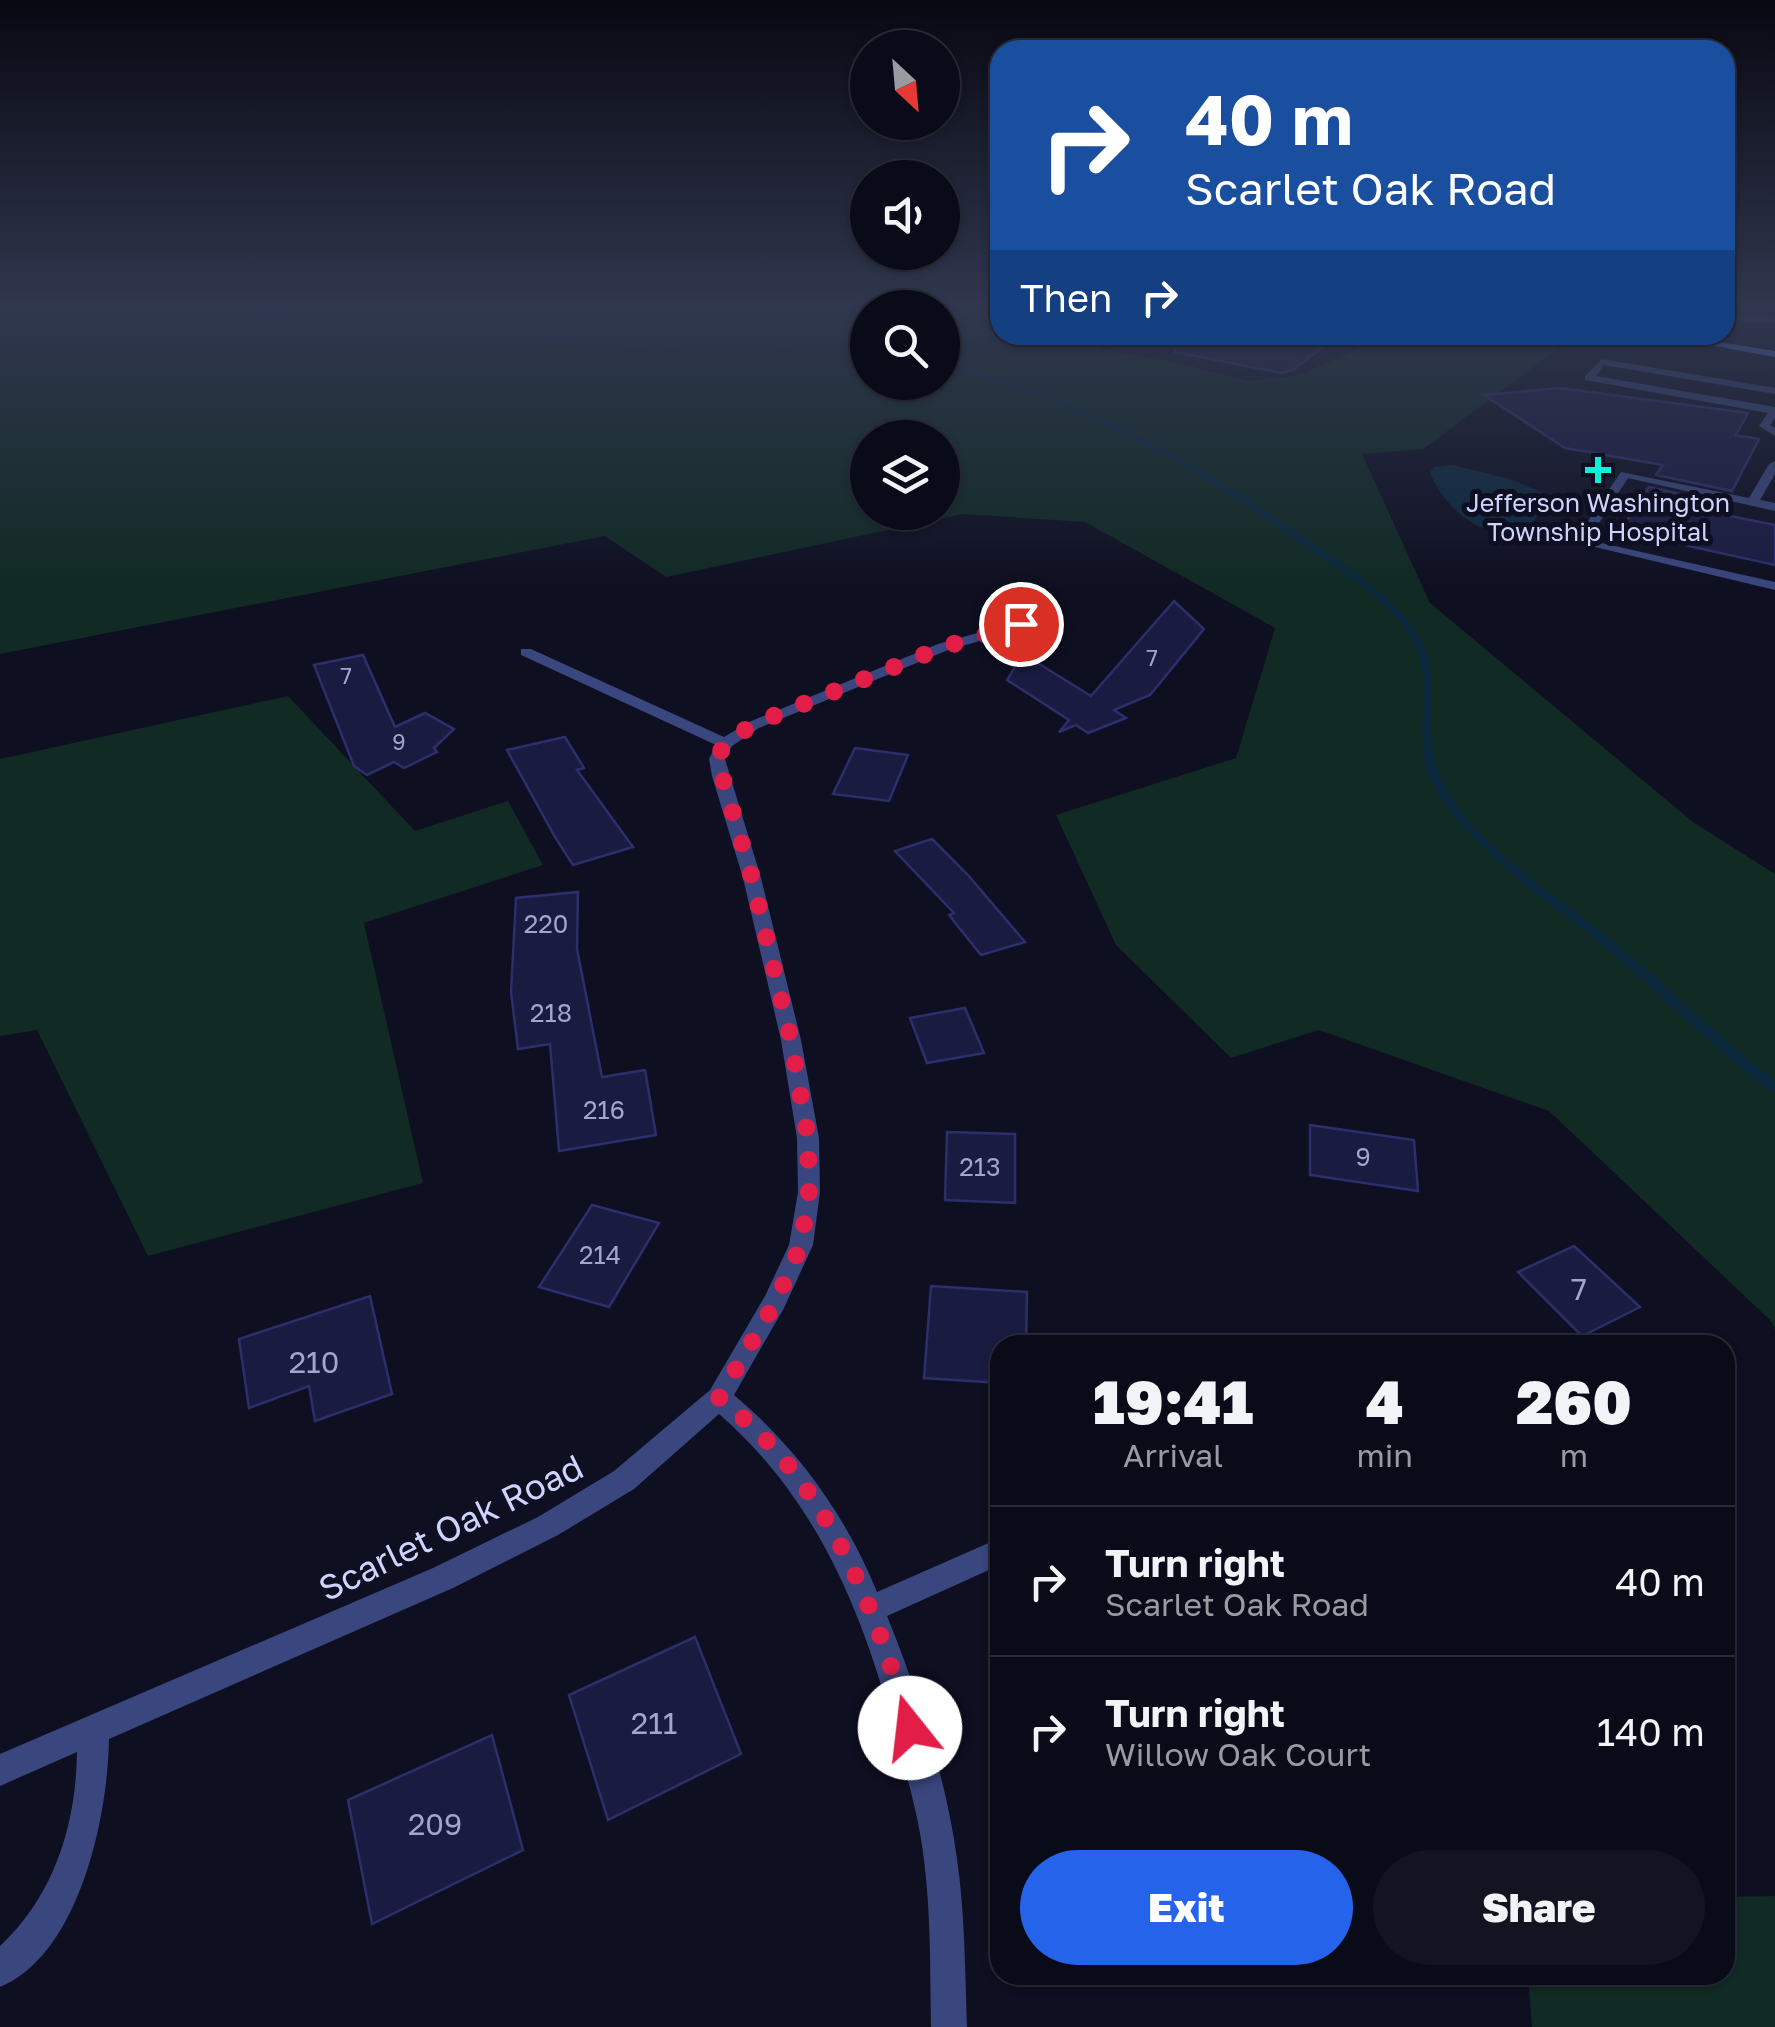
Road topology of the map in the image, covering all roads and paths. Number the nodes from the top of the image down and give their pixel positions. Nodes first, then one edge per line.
1 (1696, 401) edge
2 (1775, 411) edge
3 (1746, 418) dead end
4 (1770, 430) edge
5 (1775, 464) edge
6 (1753, 502) junction
7 (1775, 507) edge
8 (1775, 586) edge
9 (1021, 624) dead end
10 (526, 652) dead end
11 (725, 743) junction
12 (719, 1398) junction
13 (990, 1555) edge
14 (871, 1609) junction
15 (93, 1730) junction
16 (0, 1770) edge
17 (0, 1970) edge
18 (948, 2027) edge

1 - 2 street
2 - 4 street
3 - 4 street
5 - 6 street
6 - 7 street
6 - 8 street
9 - 11 street
10 - 11 street
11 - 12 street, Scarlet Oak Road
12 - 14 street
12 - 15 street, Scarlet Oak Road
13 - 14 street
14 - 18 street
15 - 16 street, Scarlet Oak Road
15 - 17 street

